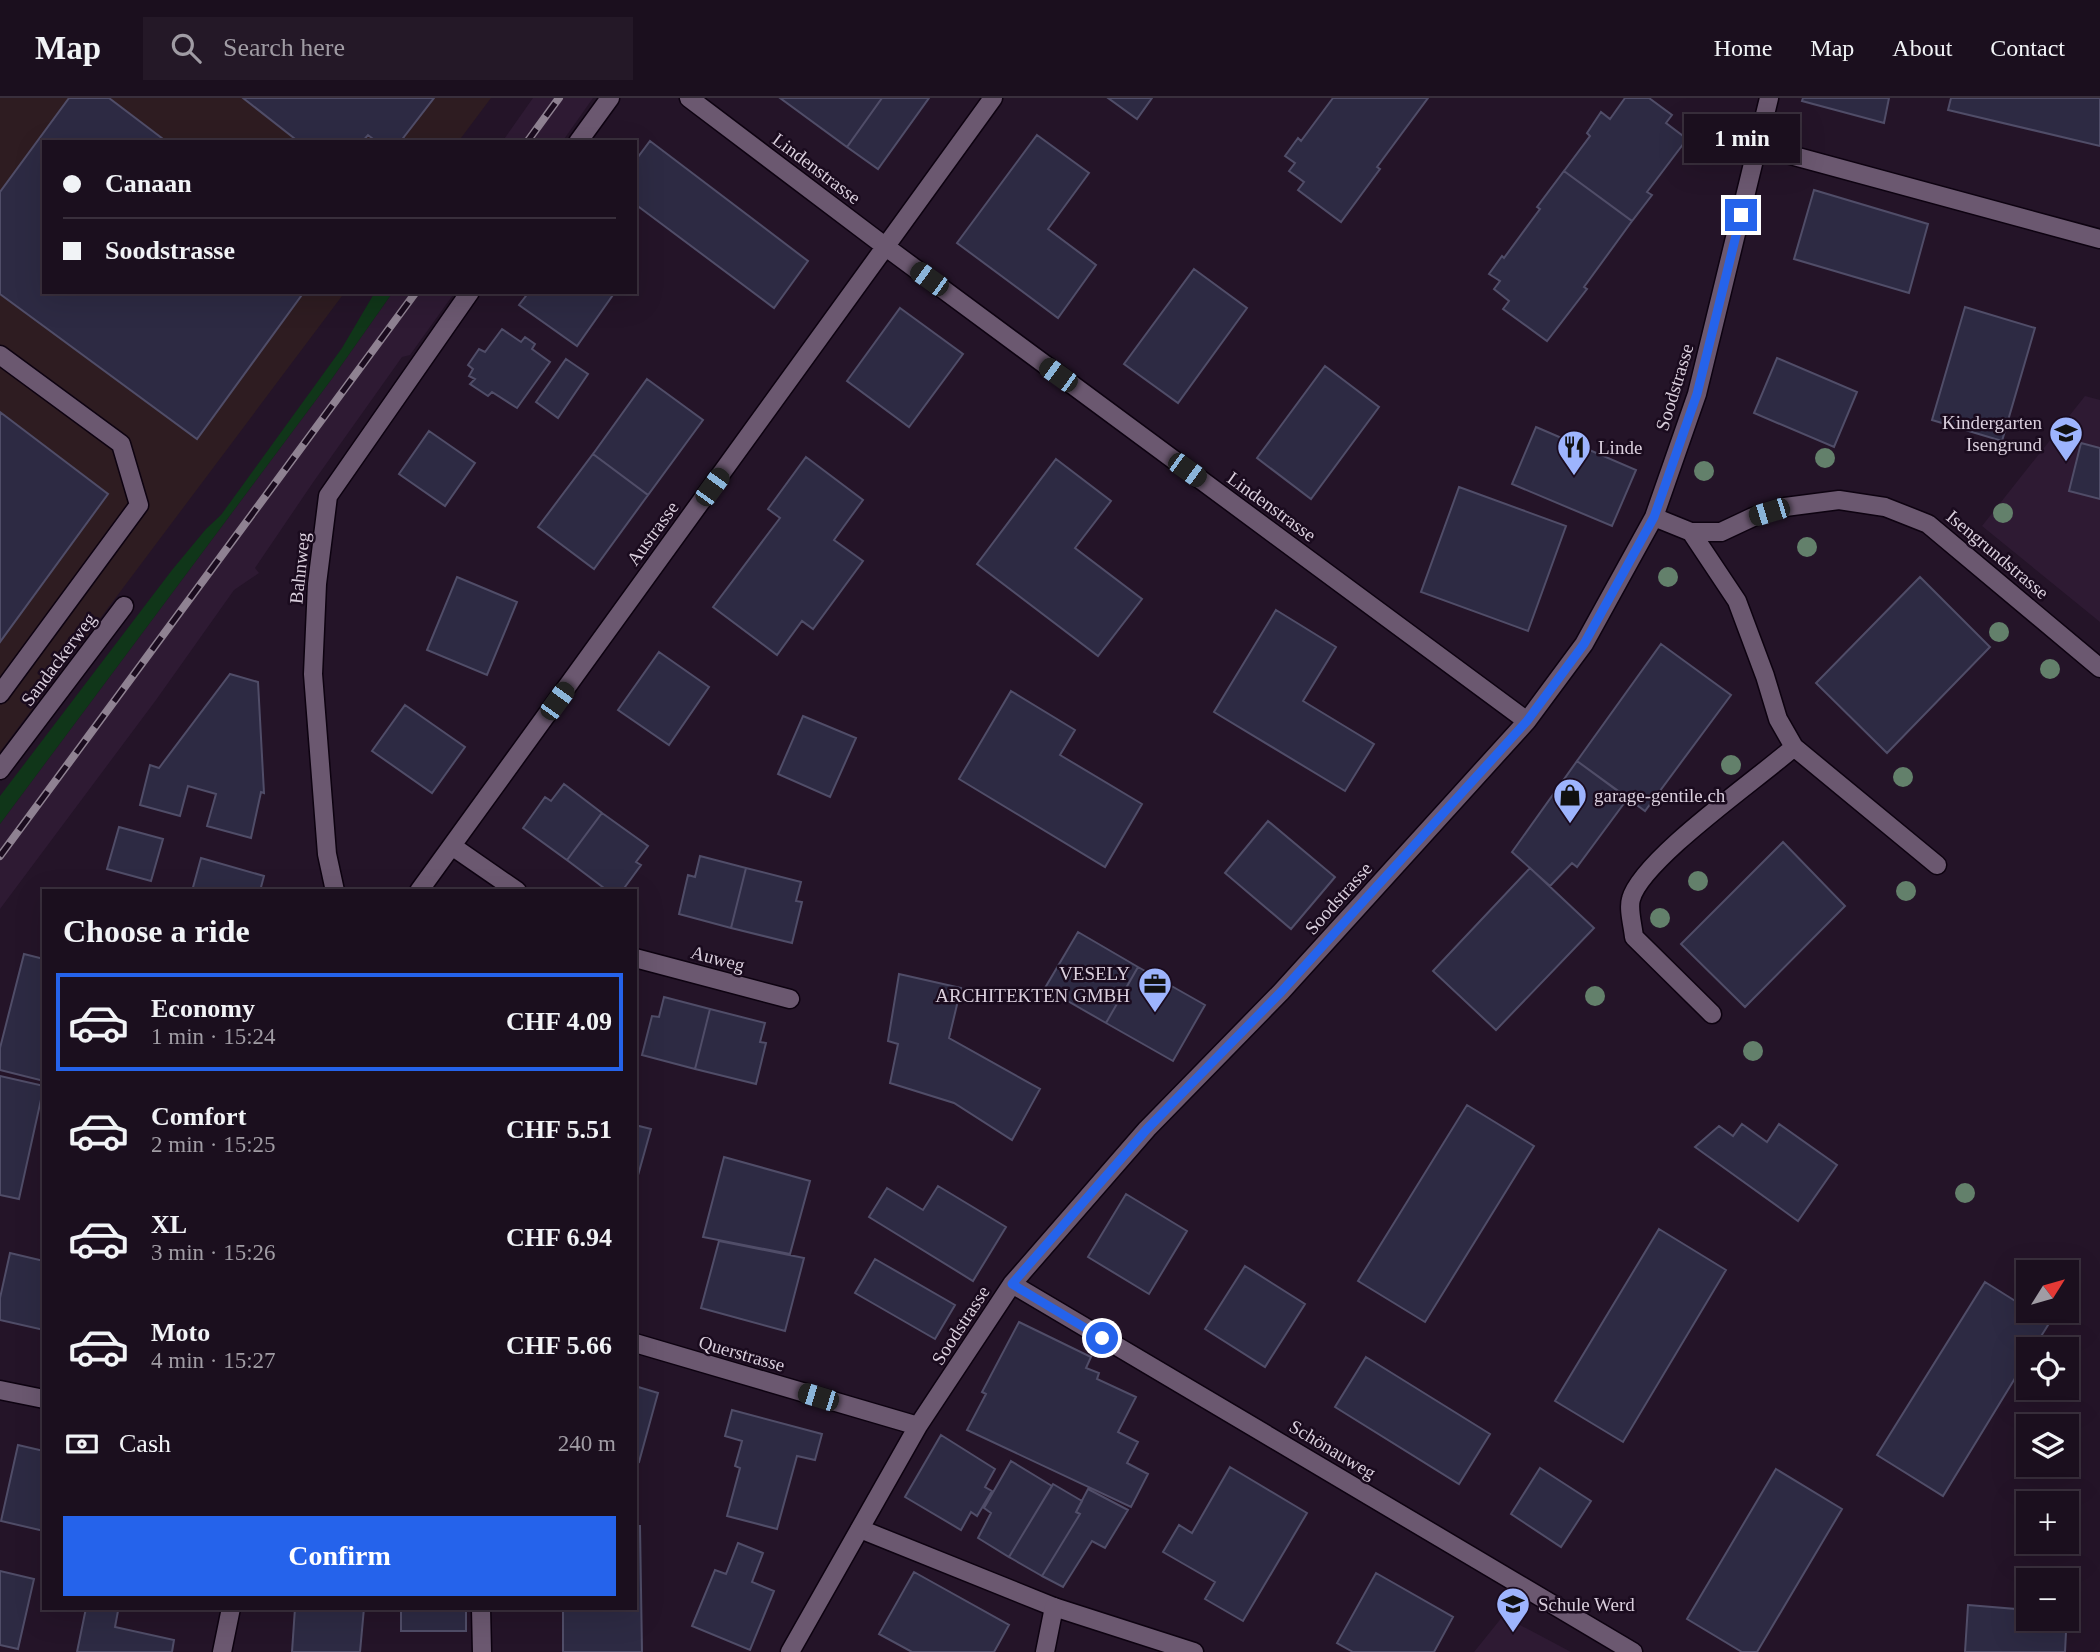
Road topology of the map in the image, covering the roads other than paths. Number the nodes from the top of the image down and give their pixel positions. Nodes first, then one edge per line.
1 (610, 98) edge
2 (689, 98) edge
3 (993, 98) edge
4 (1769, 98) edge
5 (579, 140) edge
6 (1758, 146) junction
7 (2100, 239) edge
8 (886, 247) junction
9 (470, 294) edge
10 (0, 355) edge
11 (1654, 517) junction
12 (1691, 532) junction
13 (124, 606) dead end
14 (2100, 668) edge
15 (0, 694) edge
16 (1527, 721) junction
17 (1794, 747) junction
18 (0, 770) edge
19 (452, 846) junction
20 (1937, 865) dead end
21 (335, 889) edge
22 (420, 889) edge
23 (514, 889) edge
24 (637, 959) edge
25 (790, 999) dead end
26 (1712, 1014) dead end
27 (1012, 1284) junction
28 (637, 1344) edge
29 (0, 1390) edge
30 (42, 1399) edge
31 (918, 1426) junction
32 (860, 1529) junction
33 (1054, 1607) junction
34 (231, 1610) edge
35 (481, 1610) edge
36 (222, 1652) edge
37 (482, 1652) edge
38 (790, 1652) edge
39 (1045, 1652) edge
40 (1194, 1652) edge
41 (1633, 1652) edge

1 - 5 street
2 - 8 street, Lindenstrasse
3 - 8 street, Austrasse
4 - 6 street, Soodstrasse
6 - 7 street
6 - 11 street, Soodstrasse
8 - 16 street, Lindenstrasse
8 - 19 street, Austrasse
9 - 21 street, Bahnweg
10 - 15 street
11 - 12 street, Isengrundstrasse
11 - 16 street, Soodstrasse
12 - 14 street, Isengrundstrasse
12 - 17 street
13 - 18 street, Sandackerweg
16 - 27 street, Soodstrasse
17 - 20 street
17 - 26 street
19 - 22 street, Austrasse
19 - 23 street
24 - 25 street, Auweg
27 - 31 street, Soodstrasse
27 - 41 street, Schönauweg
28 - 31 street, Querstrasse
29 - 30 street
31 - 32 street, Soodstrasse
32 - 33 street
32 - 38 street, Soodstrasse
33 - 39 street
33 - 40 street
34 - 36 street
35 - 37 street

